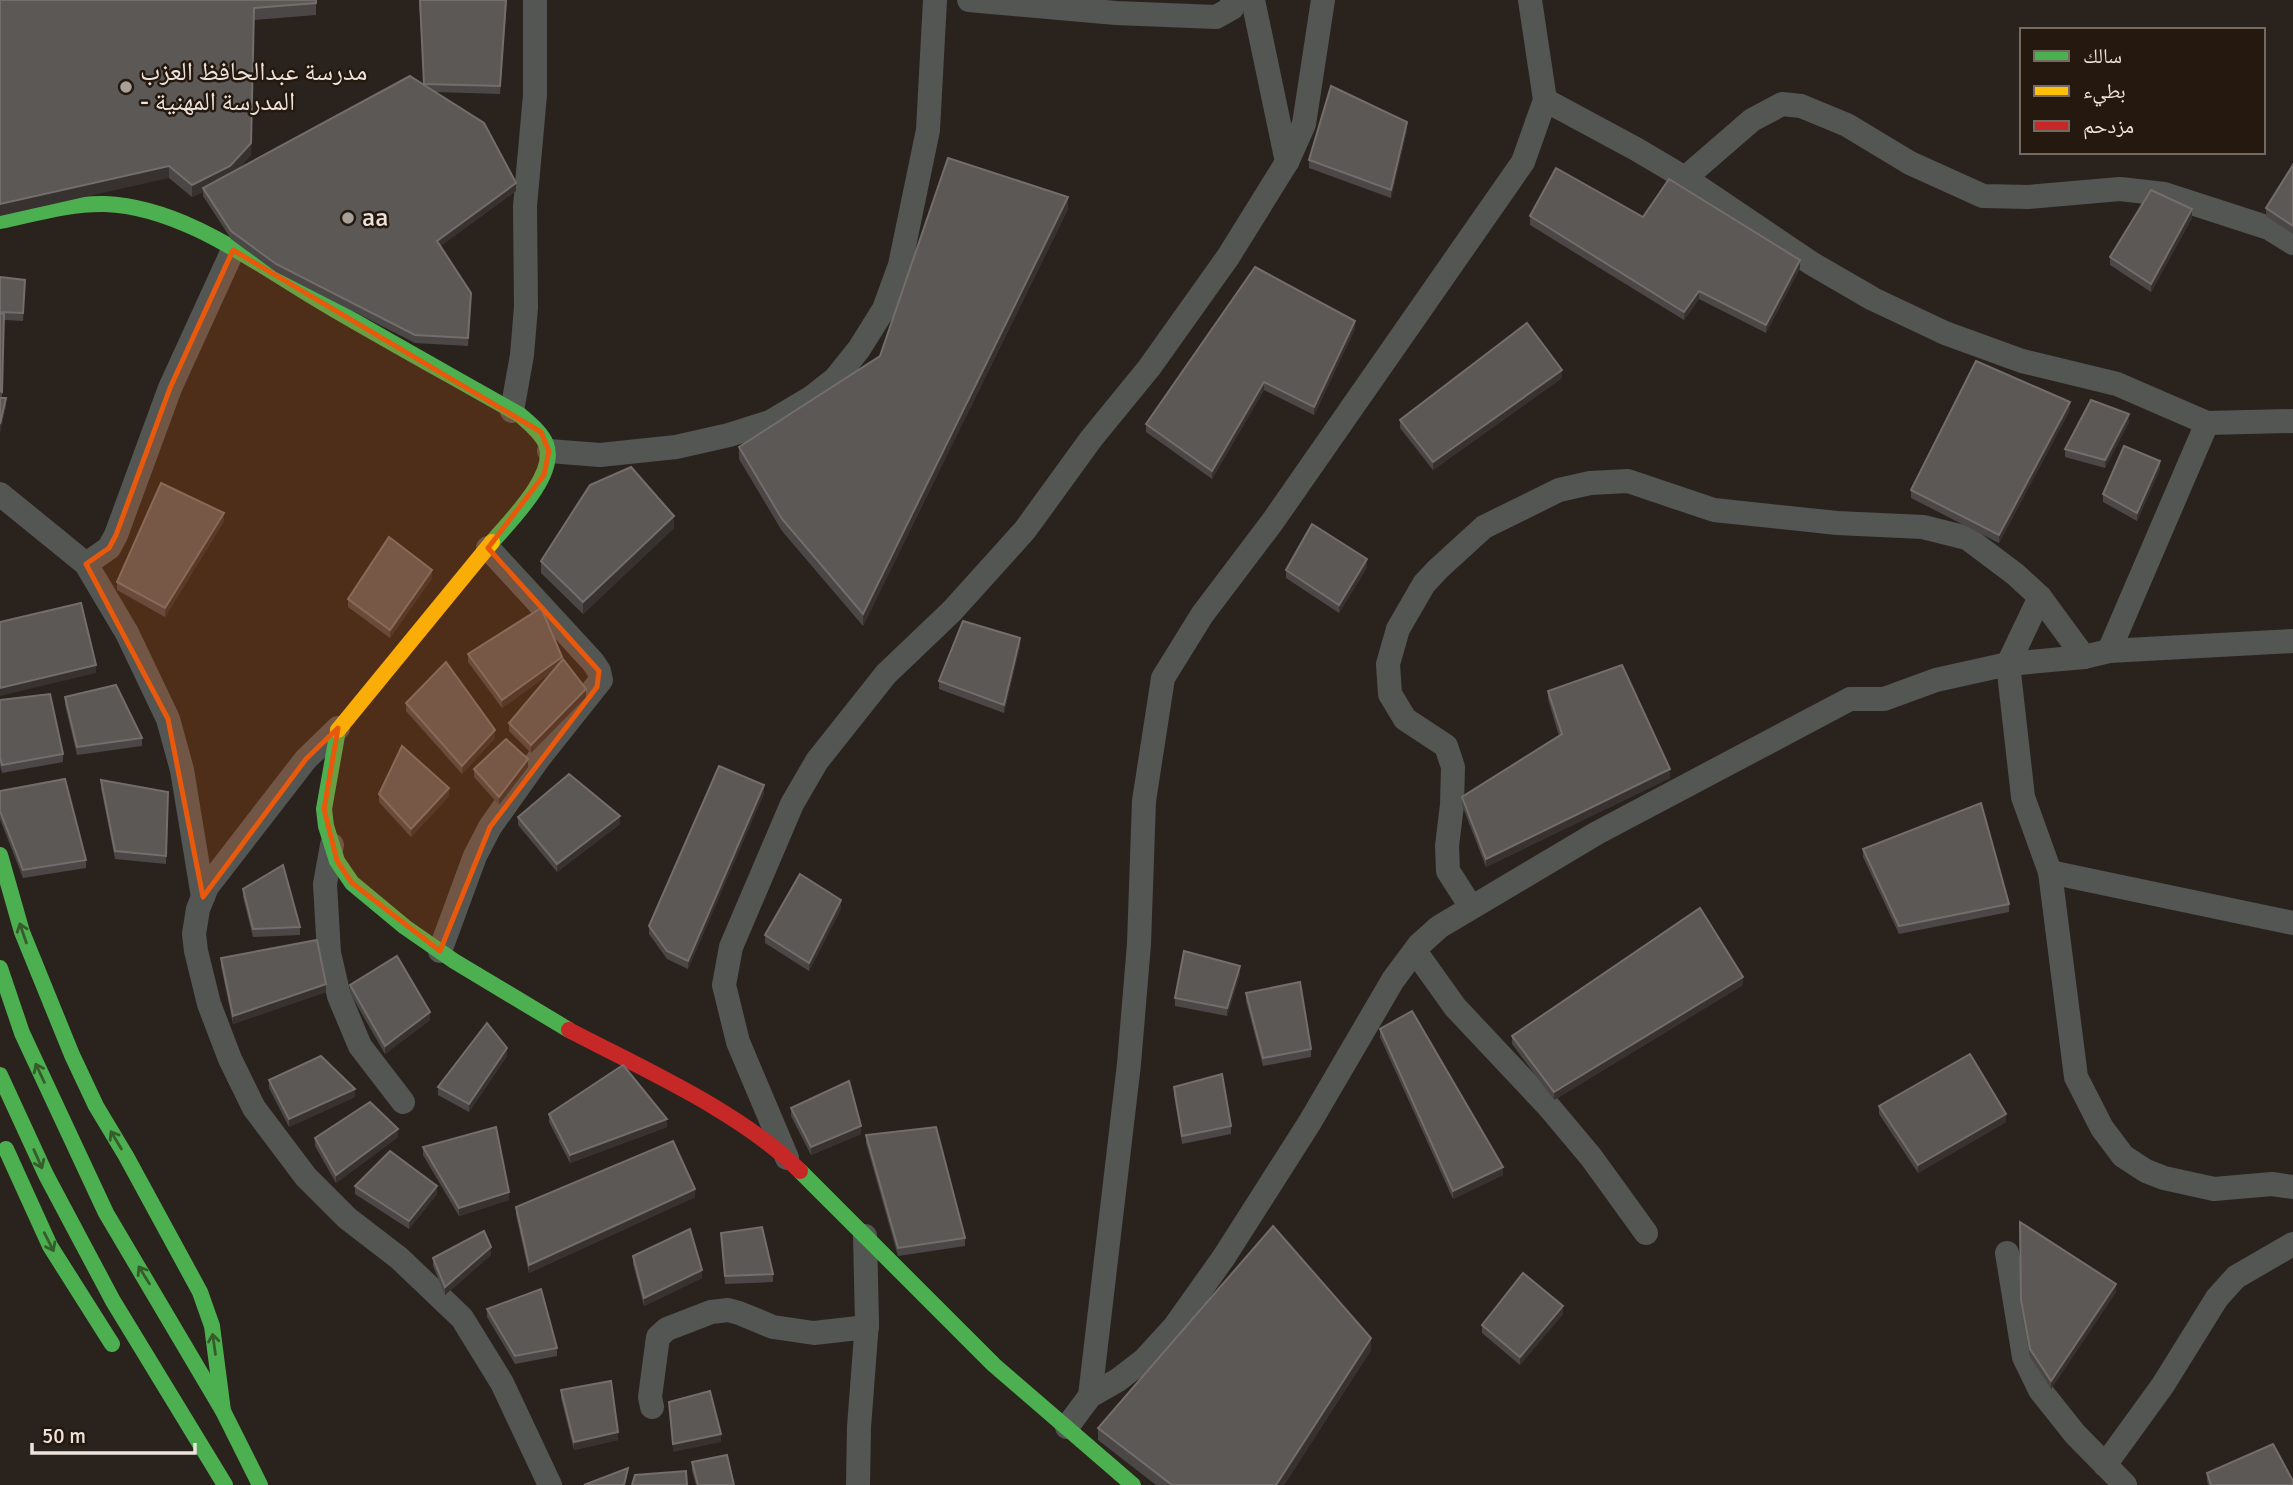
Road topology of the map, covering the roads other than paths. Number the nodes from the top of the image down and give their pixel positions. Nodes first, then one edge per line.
1 (535, 0) edge
2 (935, 0) edge
3 (969, 0) edge
4 (1232, 0) edge
5 (1254, 0) edge
6 (1323, 0) edge
7 (1530, 0) edge
8 (1545, 100) junction
9 (1287, 162) junction
10 (1685, 178) junction
11 (0, 221) edge
12 (2293, 243) edge
13 (233, 250) junction
14 (512, 411) junction
15 (2293, 421) edge
16 (2207, 423) junction
17 (549, 452) junction
18 (0, 494) edge
19 (488, 548) junction
20 (86, 564) junction
21 (2039, 597) junction
22 (2293, 640) edge
23 (2109, 651) junction
24 (2084, 657) junction
25 (2008, 664) junction
26 (338, 728) junction
27 (332, 845) junction
28 (0, 855) edge
29 (2050, 872) junction
30 (203, 897) junction
31 (1471, 907) junction
32 (2293, 923) edge
33 (440, 951) junction
34 (1415, 951) junction
35 (0, 968) edge
36 (0, 1075) edge
37 (403, 1102) dead end
38 (0, 1136) edge
39 (788, 1158) junction
40 (2293, 1187) edge
41 (1646, 1233) dead end
42 (865, 1236) junction
43 (2293, 1244) edge
44 (2007, 1253) dead end
45 (867, 1327) junction
46 (125, 1362) dead end
47 (150, 1393) dead end
48 (1090, 1396) junction
49 (652, 1407) dead end
50 (223, 1411) junction
51 (1067, 1427) junction
52 (2105, 1465) junction
53 (222, 1479) edge
54 (260, 1485) edge
55 (550, 1485) edge
56 (858, 1485) edge
57 (1133, 1485) edge
58 (2125, 1485) edge

1 - 14 street
2 - 17 street
3 - 4 street
5 - 9 street
6 - 9 street
7 - 8 street
8 - 10 street
8 - 48 street
9 - 39 street
10 - 12 street
10 - 16 street
11 - 13 street
13 - 14 street
13 - 20 street
14 - 17 street
15 - 16 street
16 - 23 street
17 - 19 street
18 - 20 street
19 - 26 street
19 - 33 street
20 - 30 street
21 - 24 street
21 - 25 street
21 - 31 street
22 - 23 street
23 - 24 street
24 - 25 street
25 - 29 street
25 - 31 street
26 - 27 street
26 - 30 street
27 - 33 street
27 - 37 street
50 -> 28 street
29 - 32 street
29 - 40 street
30 - 55 street
31 - 34 street
33 - 39 street
34 - 41 street
34 - 48 street
50 -> 35 street
36 -> 53 street
38 -> 46 street
39 - 42 street
42 - 45 street
42 - 51 street
43 - 52 street
44 - 52 street
45 - 49 street
45 - 56 street
47 - 53 street
48 - 51 street
50 - 54 street
51 - 57 street
52 - 58 street

